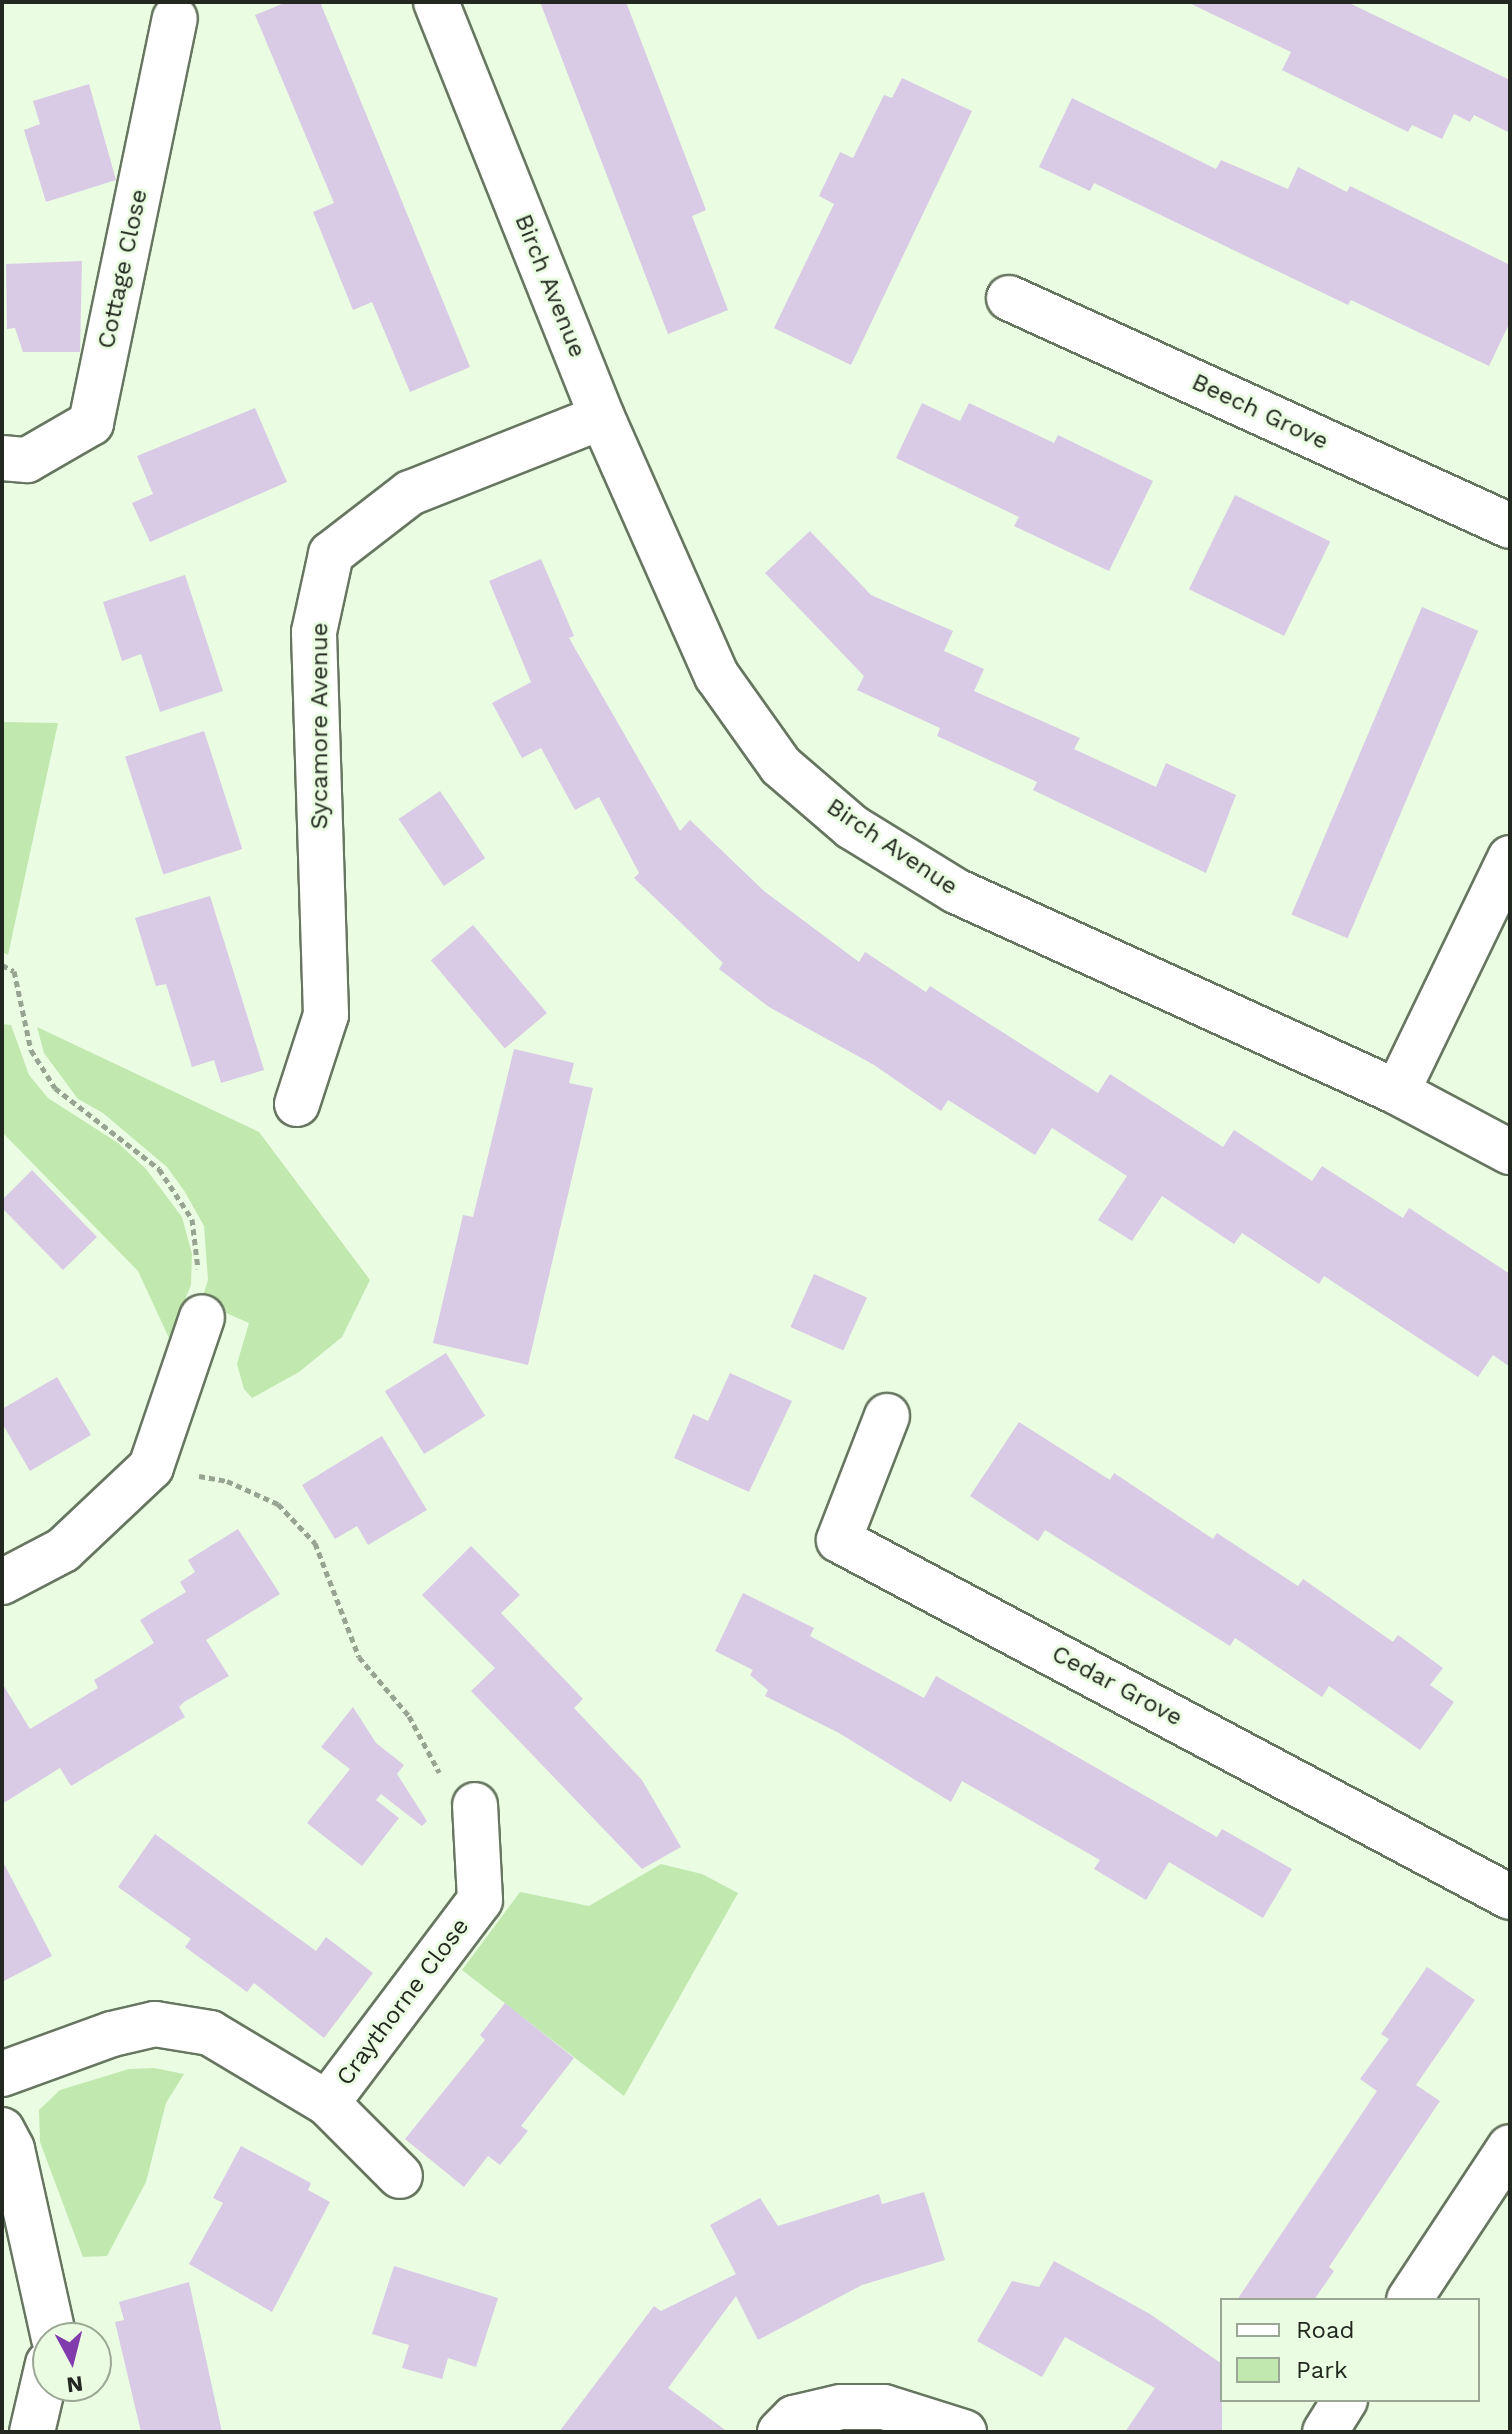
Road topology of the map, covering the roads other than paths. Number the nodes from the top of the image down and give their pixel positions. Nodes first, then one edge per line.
1 (436, 2) edge
2 (175, 19) dead end
3 (1009, 298) dead end
4 (602, 417) junction
5 (2, 458) edge
6 (1510, 526) edge
7 (1510, 858) edge
8 (1397, 1092) junction
9 (297, 1104) dead end
10 (1510, 1152) edge
11 (202, 1317) road end
12 (887, 1416) dead end
13 (2, 1582) edge
14 (475, 1805) road end
15 (1510, 1897) edge
16 (2, 2074) edge
17 (327, 2103) junction
18 (2, 2130) edge
19 (1510, 2147) edge
20 (400, 2176) dead end
21 (1410, 2298) edge
22 (50, 2322) edge
23 (39, 2402) edge
24 (1344, 2402) edge
25 (32, 2432) edge
26 (780, 2432) edge
27 (964, 2432) edge
28 (1325, 2432) edge

1 - 4 street, Birch Avenue
2 - 5 street, Cottage Close
3 - 6 street, Beech Grove
4 - 8 street, Birch Avenue
4 - 9 street, Sycamore Avenue
7 - 8 street
8 - 10 street, Birch Avenue
11 - 13 street
12 - 15 street, Cedar Grove
14 - 17 street, Craythorne Close
16 - 17 street, Craythorne Close
17 - 20 street, Craythorne Close
18 - 22 street
19 - 21 street
23 - 25 street
24 - 28 street
26 - 27 street

